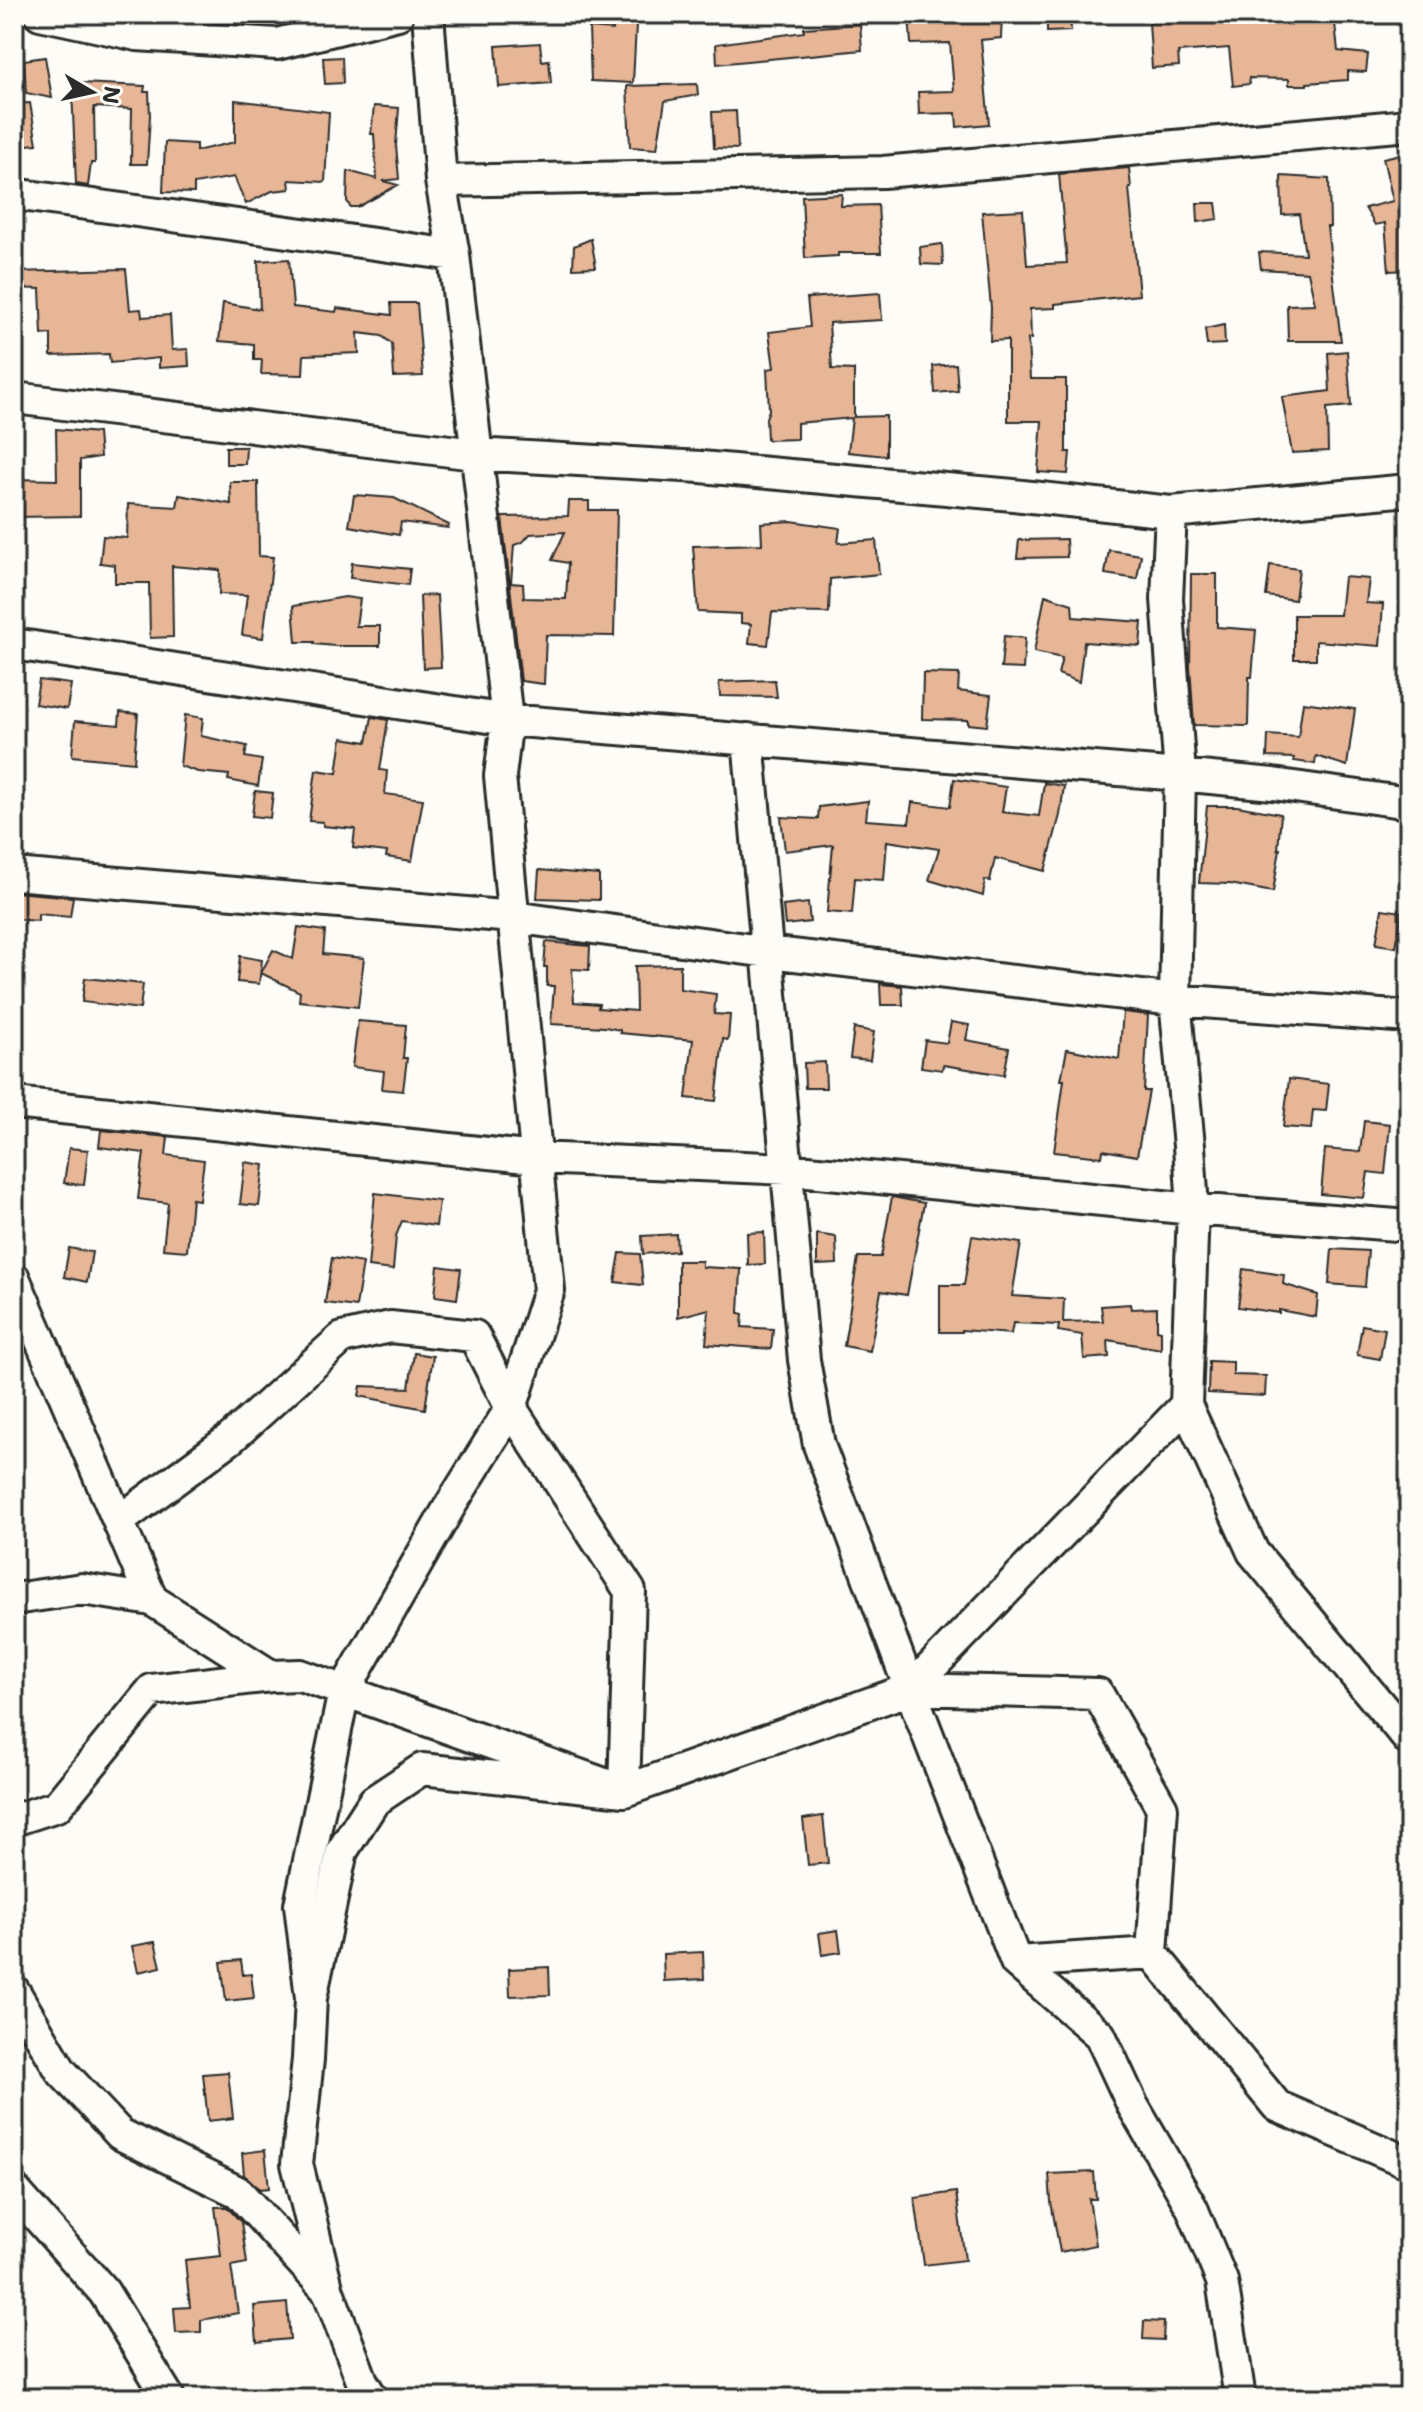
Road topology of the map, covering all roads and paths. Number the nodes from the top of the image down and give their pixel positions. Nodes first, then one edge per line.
1 (40, 14) edge
2 (398, 14) edge
3 (428, 14) edge
4 (1409, 125) edge
5 (441, 181) junction
6 (14, 194) edge
7 (454, 255) junction
8 (14, 398) edge
9 (475, 454) junction
10 (1409, 490) edge
11 (1171, 512) junction
12 (14, 644) edge
13 (507, 720) junction
14 (748, 739) junction
15 (1180, 775) junction
16 (1409, 803) edge
17 (14, 874) edge
18 (513, 917) junction
19 (768, 952) junction
20 (1175, 1000) junction
21 (1409, 1017) edge
22 (14, 1103) edge
23 (536, 1158) junction
24 (788, 1169) junction
25 (1193, 1209) junction
26 (1409, 1226) edge
27 (14, 1278) edge
28 (1186, 1405) junction
29 (511, 1408) junction
30 (119, 1521) junction
31 (14, 1599) edge
32 (152, 1600) junction
33 (271, 1676) junction
34 (910, 1689) junction
35 (344, 1691) junction
36 (1409, 1740) edge
37 (624, 1791) junction
38 (14, 1820) edge
39 (1152, 1953) junction
40 (1016, 1962) junction
41 (14, 1991) edge
42 (311, 1998) junction
43 (1409, 2163) edge
44 (14, 2190) edge
45 (328, 2291) junction
46 (169, 2398) edge
47 (372, 2398) edge
48 (1240, 2398) edge

1 - 2 street
3 - 5 street
4 - 5 street
5 - 7 street
6 - 7 street
7 - 9 street
8 - 9 street
9 - 11 street
9 - 13 street
10 - 11 street
11 - 15 street
12 - 13 street
13 - 14 street
13 - 18 street
14 - 15 street
14 - 19 street
15 - 16 street
15 - 20 street
17 - 18 street
18 - 19 street
18 - 23 street
19 - 20 street
19 - 24 street
20 - 21 street
20 - 25 street
22 - 23 street
23 - 24 street
23 - 29 street
24 - 25 street
24 - 34 street
25 - 26 street
25 - 28 street
27 - 30 street
28 - 34 street
28 - 36 street
29 - 30 street
29 - 35 street
29 - 37 street
30 - 32 street
31 - 32 street
32 - 33 street
33 - 35 street
33 - 38 street
34 - 37 street
34 - 39 street
34 - 40 street
35 - 37 street
35 - 42 street
37 - 42 street
39 - 40 street
39 - 43 street
40 - 48 street
41 - 45 street
42 - 45 street
44 - 46 street
45 - 47 street

